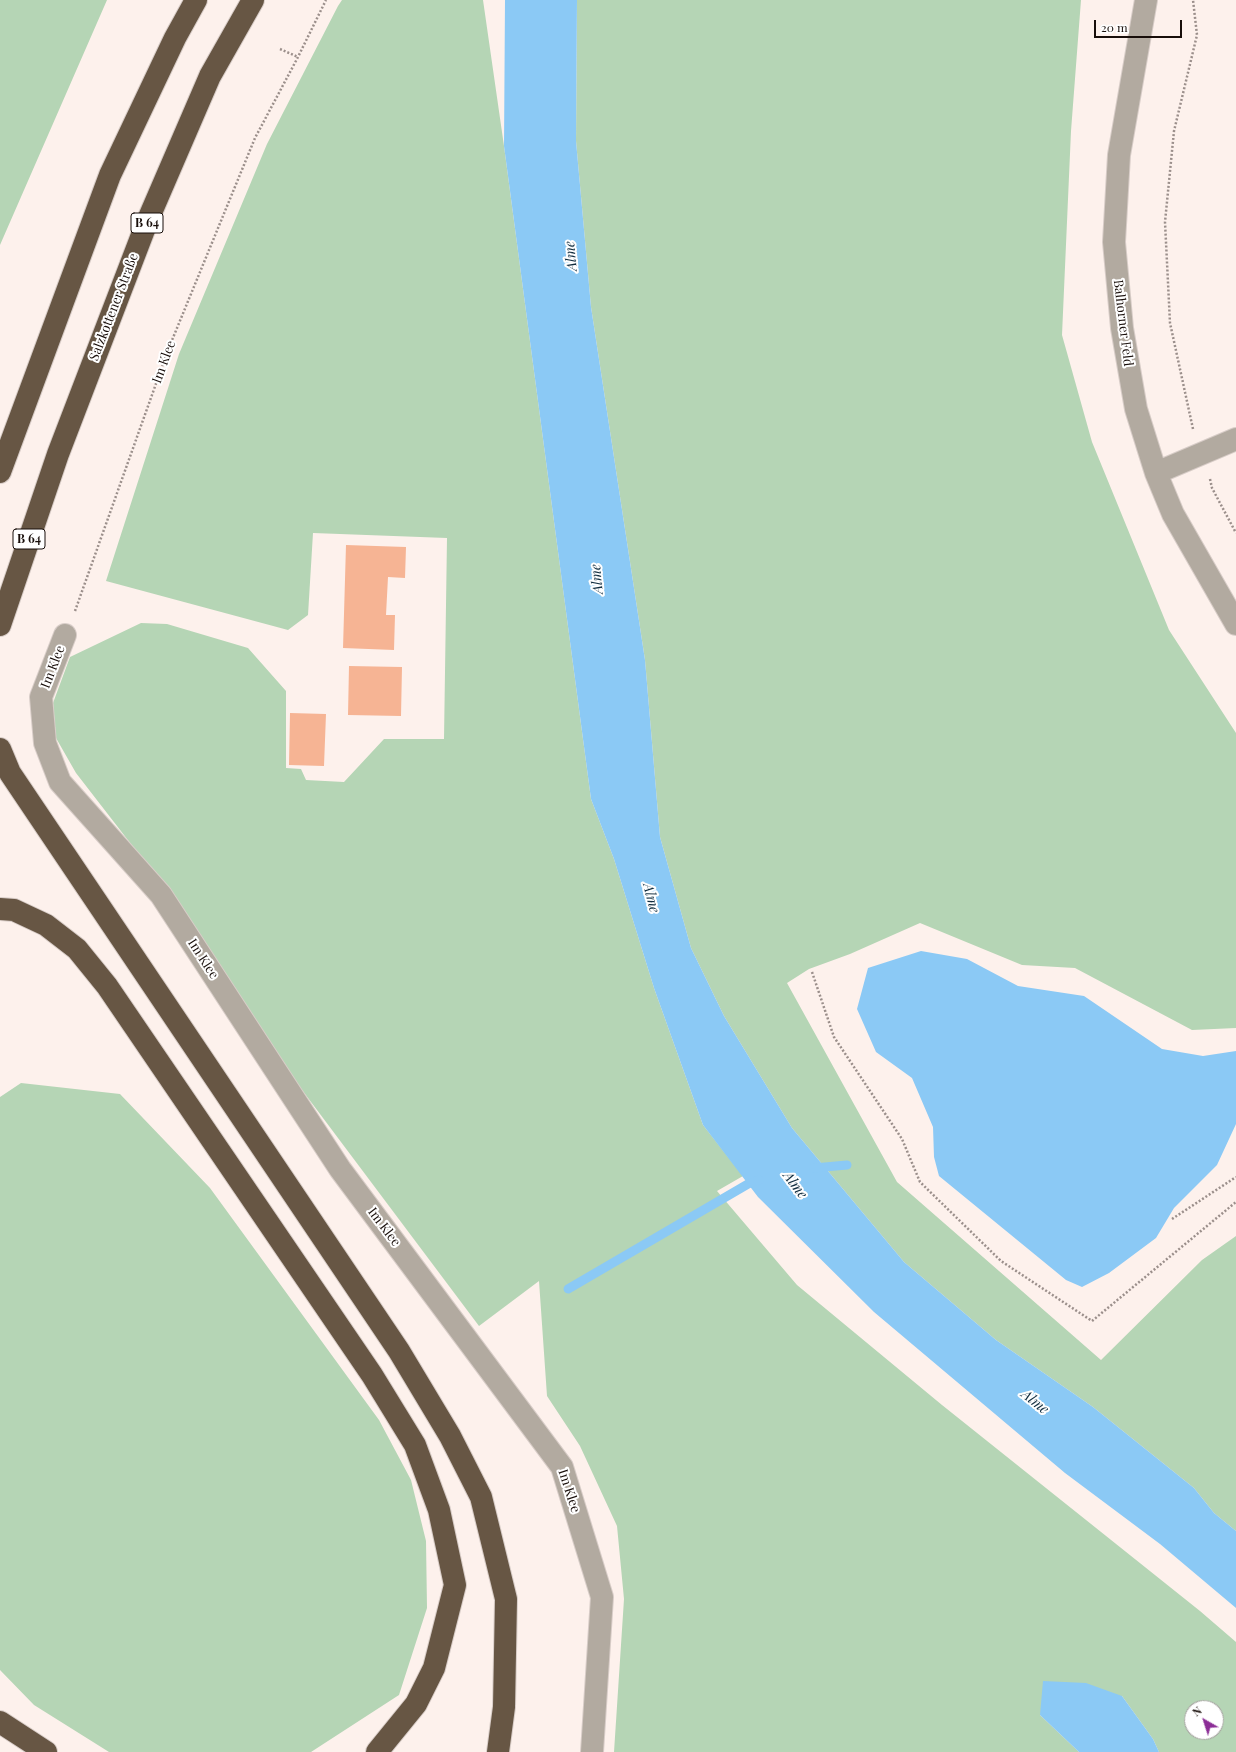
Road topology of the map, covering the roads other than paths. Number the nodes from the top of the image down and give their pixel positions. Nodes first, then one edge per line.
1 (196, 0) edge
2 (253, 0) edge
3 (1146, 0) edge
4 (17, 424) junction
5 (1236, 439) edge
6 (0, 446) edge
7 (0, 472) edge
8 (1156, 473) junction
9 (1236, 624) edge
10 (0, 625) edge
11 (65, 635) road end
12 (0, 749) edge
13 (0, 909) edge
14 (0, 1722) edge
15 (0, 1736) edge
16 (17, 1752) edge
17 (46, 1752) edge
18 (378, 1752) edge
19 (498, 1752) edge
20 (592, 1752) edge

1 - 4 highway
2 - 10 highway, Salzkottener Straße / B 64
3 - 8 street, Balhorner Feld
4 - 6 highway
4 - 7 highway
5 - 8 street
8 - 9 street, Balhorner Feld
11 - 20 street, Im Klee
12 - 19 highway
13 - 18 highway
14 - 17 highway
15 - 16 highway

